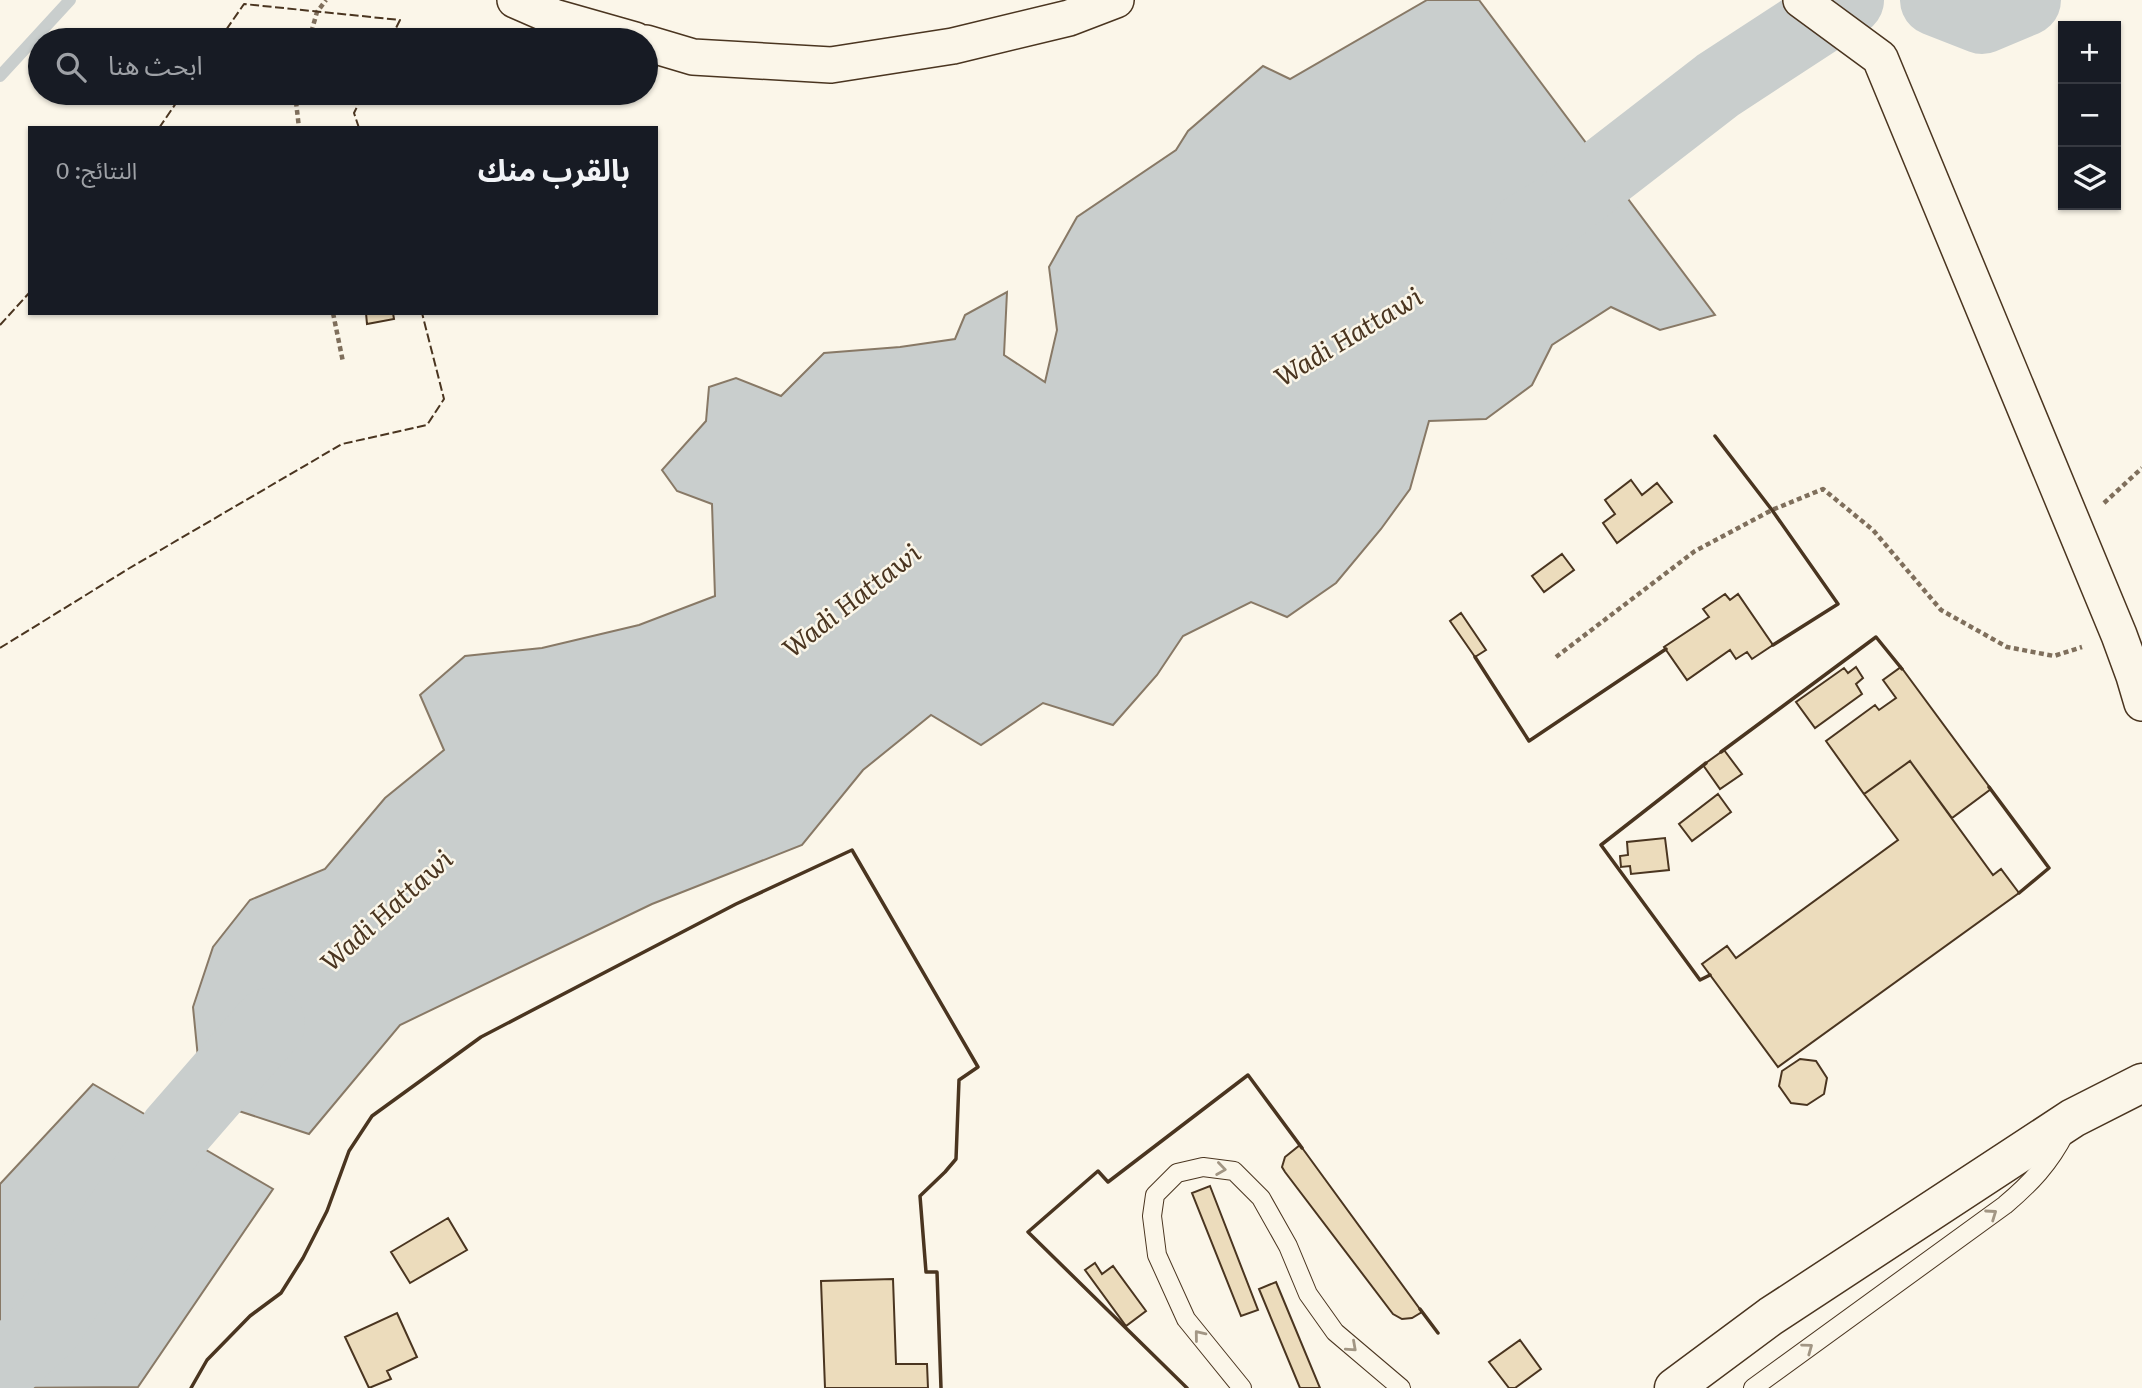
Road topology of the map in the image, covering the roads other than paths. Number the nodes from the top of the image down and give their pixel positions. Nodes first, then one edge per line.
1 (515, 0) edge
2 (1116, 0) edge
3 (1801, 0) edge
4 (593, 28) edge
5 (658, 47) edge
6 (2139, 684) edge
7 (2142, 1083) edge
8 (2073, 1118) junction
9 (1242, 1388) edge
10 (1401, 1388) edge
11 (1674, 1388) edge
12 (1753, 1388) edge

1 - 4 street
2 - 5 street
3 - 6 street
7 - 8 main road
8 - 11 main road
12 -> 8 lane
9 -> 10 lane

